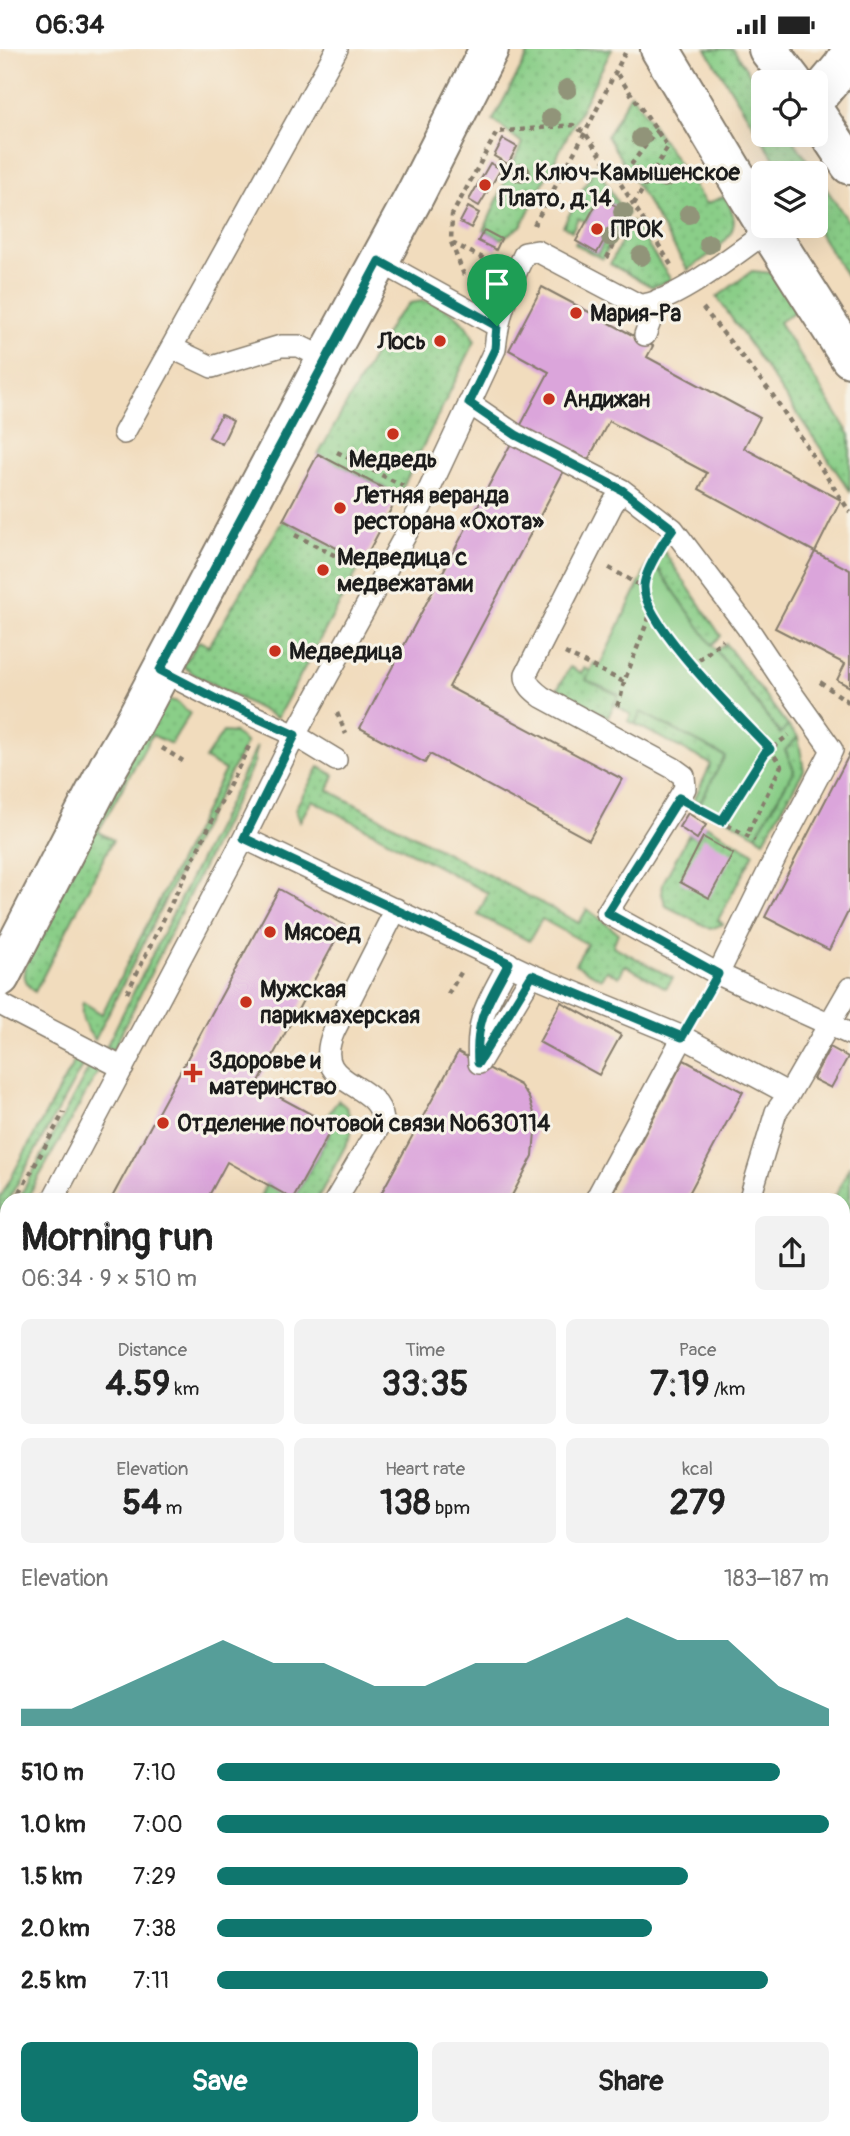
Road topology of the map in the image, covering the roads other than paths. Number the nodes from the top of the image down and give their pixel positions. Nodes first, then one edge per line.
1 (337, 49) edge
2 (489, 49) edge
3 (660, 49) edge
4 (768, 49) edge
5 (850, 54) edge
6 (784, 70) edge
7 (828, 83) edge
8 (828, 132) edge
9 (850, 165) edge
10 (751, 201) edge
11 (751, 237) edge
12 (774, 238) edge
13 (379, 261) junction
14 (658, 300) junction
15 (491, 322) junction
16 (645, 335) dead end
17 (172, 348) junction
18 (850, 358) edge
19 (326, 359) junction
20 (469, 403) junction
21 (124, 433) dead end
22 (622, 490) junction
23 (160, 670) junction
24 (295, 735) junction
25 (336, 760) dead end
26 (244, 838) junction
27 (396, 909) junction
28 (509, 963) junction
29 (718, 974) junction
30 (532, 975) junction
31 (0, 977) edge
32 (850, 988) edge
33 (0, 1004) edge
34 (829, 1024) junction
35 (850, 1034) edge
36 (682, 1037) junction
37 (122, 1068) junction
38 (789, 1094) junction
39 (56, 1193) edge
40 (340, 1193) edge
41 (599, 1193) edge
42 (751, 1193) edge

1 - 17 lane
2 - 13 street
3 - 10 street
4 - 6 street
5 - 7 street
8 - 9 street
11 - 14 lane
12 - 18 street
13 - 15 lane
13 - 19 street
14 - 15 lane
14 - 16 lane
15 - 20 lane
17 - 19 lane
17 - 21 lane
19 - 23 street
20 - 22 lane
20 - 24 lane
22 - 29 lane
22 - 29 lane
23 - 24 lane
23 - 31 street
24 - 25 lane
24 - 26 lane
26 - 27 lane
26 - 37 lane
27 - 28 lane
27 - 40 lane
28 - 30 lane
28 - 30 lane
29 - 34 lane
30 - 36 lane
32 - 34 lane
33 - 37 lane
34 - 35 lane
34 - 38 lane
36 - 38 lane
36 - 41 lane
37 - 39 lane
38 - 42 lane

